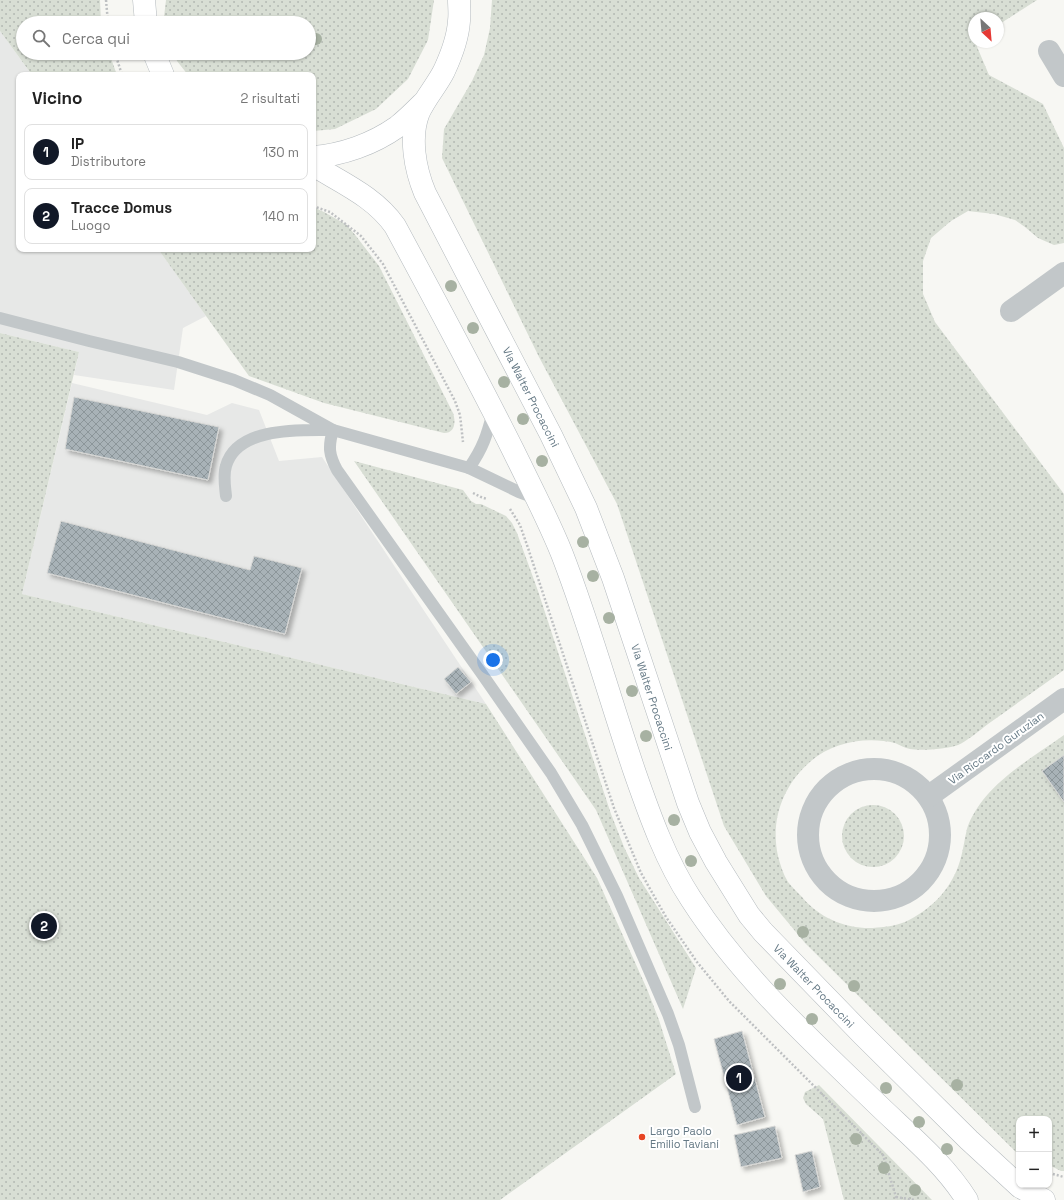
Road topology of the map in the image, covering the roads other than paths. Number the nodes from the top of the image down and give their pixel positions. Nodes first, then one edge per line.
1 (144, 0) edge
2 (459, 0) edge
3 (467, 0) edge
4 (145, 16) edge
5 (459, 22) junction
6 (1049, 51) dead end
7 (157, 60) edge
8 (162, 72) edge
9 (1064, 76) edge
10 (426, 100) junction
11 (316, 157) edge
12 (316, 167) edge
13 (1064, 273) edge
14 (1011, 311) dead end
15 (0, 318) edge
16 (493, 410) junction
17 (333, 430) junction
18 (469, 468) junction
19 (226, 496) dead end
20 (538, 499) junction
21 (1064, 699) edge
22 (929, 796) junction
23 (695, 1107) dead end
24 (967, 1200) edge
25 (1044, 1200) edge

1 - 4 street
2 - 5 street, Via Walter Procaccini
3 - 5 street
5 - 10 street, Via Walter Procaccini
6 - 9 street
7 - 8 street
10 - 11 street, Via Walter Procaccini
10 - 25 street, Via Walter Procaccini
12 - 16 street
13 - 14 street
15 - 17 lane
16 - 18 lane
16 - 20 street
17 - 18 lane
17 - 19 lane
17 - 23 lane
18 - 20 lane
20 - 24 street
21 - 22 street, Via Riccardo Guruzian
22 - 22 street

